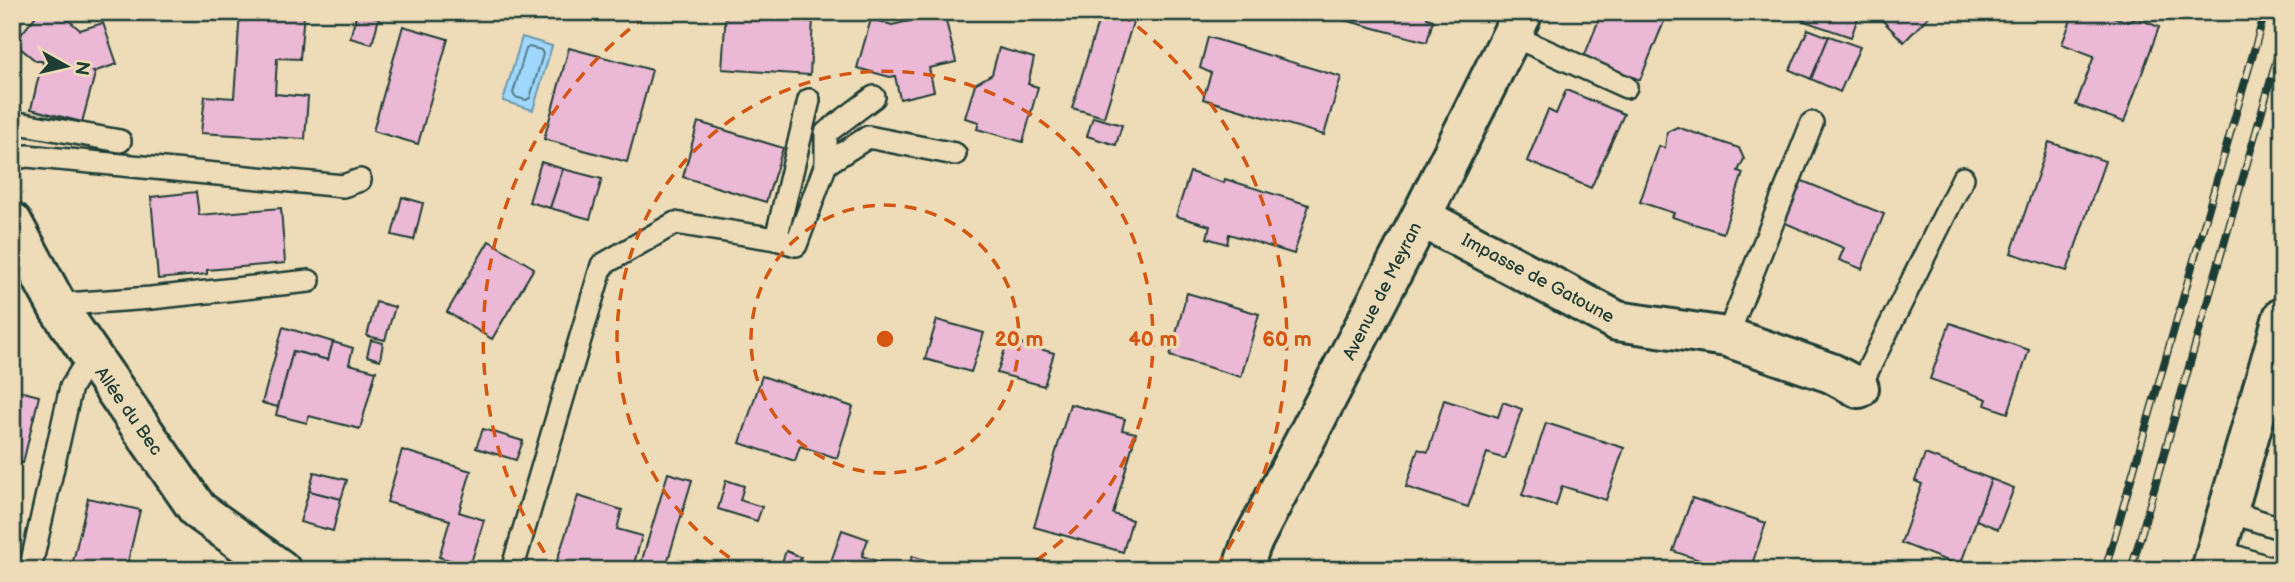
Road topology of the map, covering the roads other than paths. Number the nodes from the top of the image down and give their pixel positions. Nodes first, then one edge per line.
1 (1517, 24) edge
2 (1626, 88) dead end
3 (874, 97) dead end
4 (809, 100) dead end
5 (1812, 123) dead end
6 (12, 124) edge
7 (120, 141) dead end
8 (956, 154) dead end
9 (12, 159) edge
10 (825, 164) junction
11 (1963, 178) dead end
12 (360, 180) dead end
13 (1421, 217) junction
14 (15, 232) edge
15 (776, 239) junction
16 (309, 281) dead end
17 (58, 309) junction
18 (2283, 317) edge
19 (1727, 337) junction
20 (91, 355) junction
21 (1858, 388) joint
22 (2227, 511) junction
23 (2283, 529) edge
24 (2214, 560) edge
25 (30, 570) edge
26 (281, 570) edge
27 (512, 570) edge
28 (1242, 570) edge
29 (2276, 570) edge

1 - 2 lane
1 - 13 street, Avenue de Meyran
3 - 10 lane
4 - 15 lane
5 - 19 lane
6 - 7 lane
8 - 10 lane
9 - 12 lane
10 - 15 lane
11 - 21 lane
13 - 19 street, Impasse de Gatoune
13 - 28 street, Avenue de Meyran
14 - 17 street, Allée du Bec
15 - 27 lane
16 - 17 lane
17 - 20 street, Allée du Bec
18 - 22 street
19 - 21 street, Impasse de Gatoune
20 - 25 lane
20 - 26 street, Allée du Bec
22 - 23 lane
22 - 24 street
24 - 29 lane

